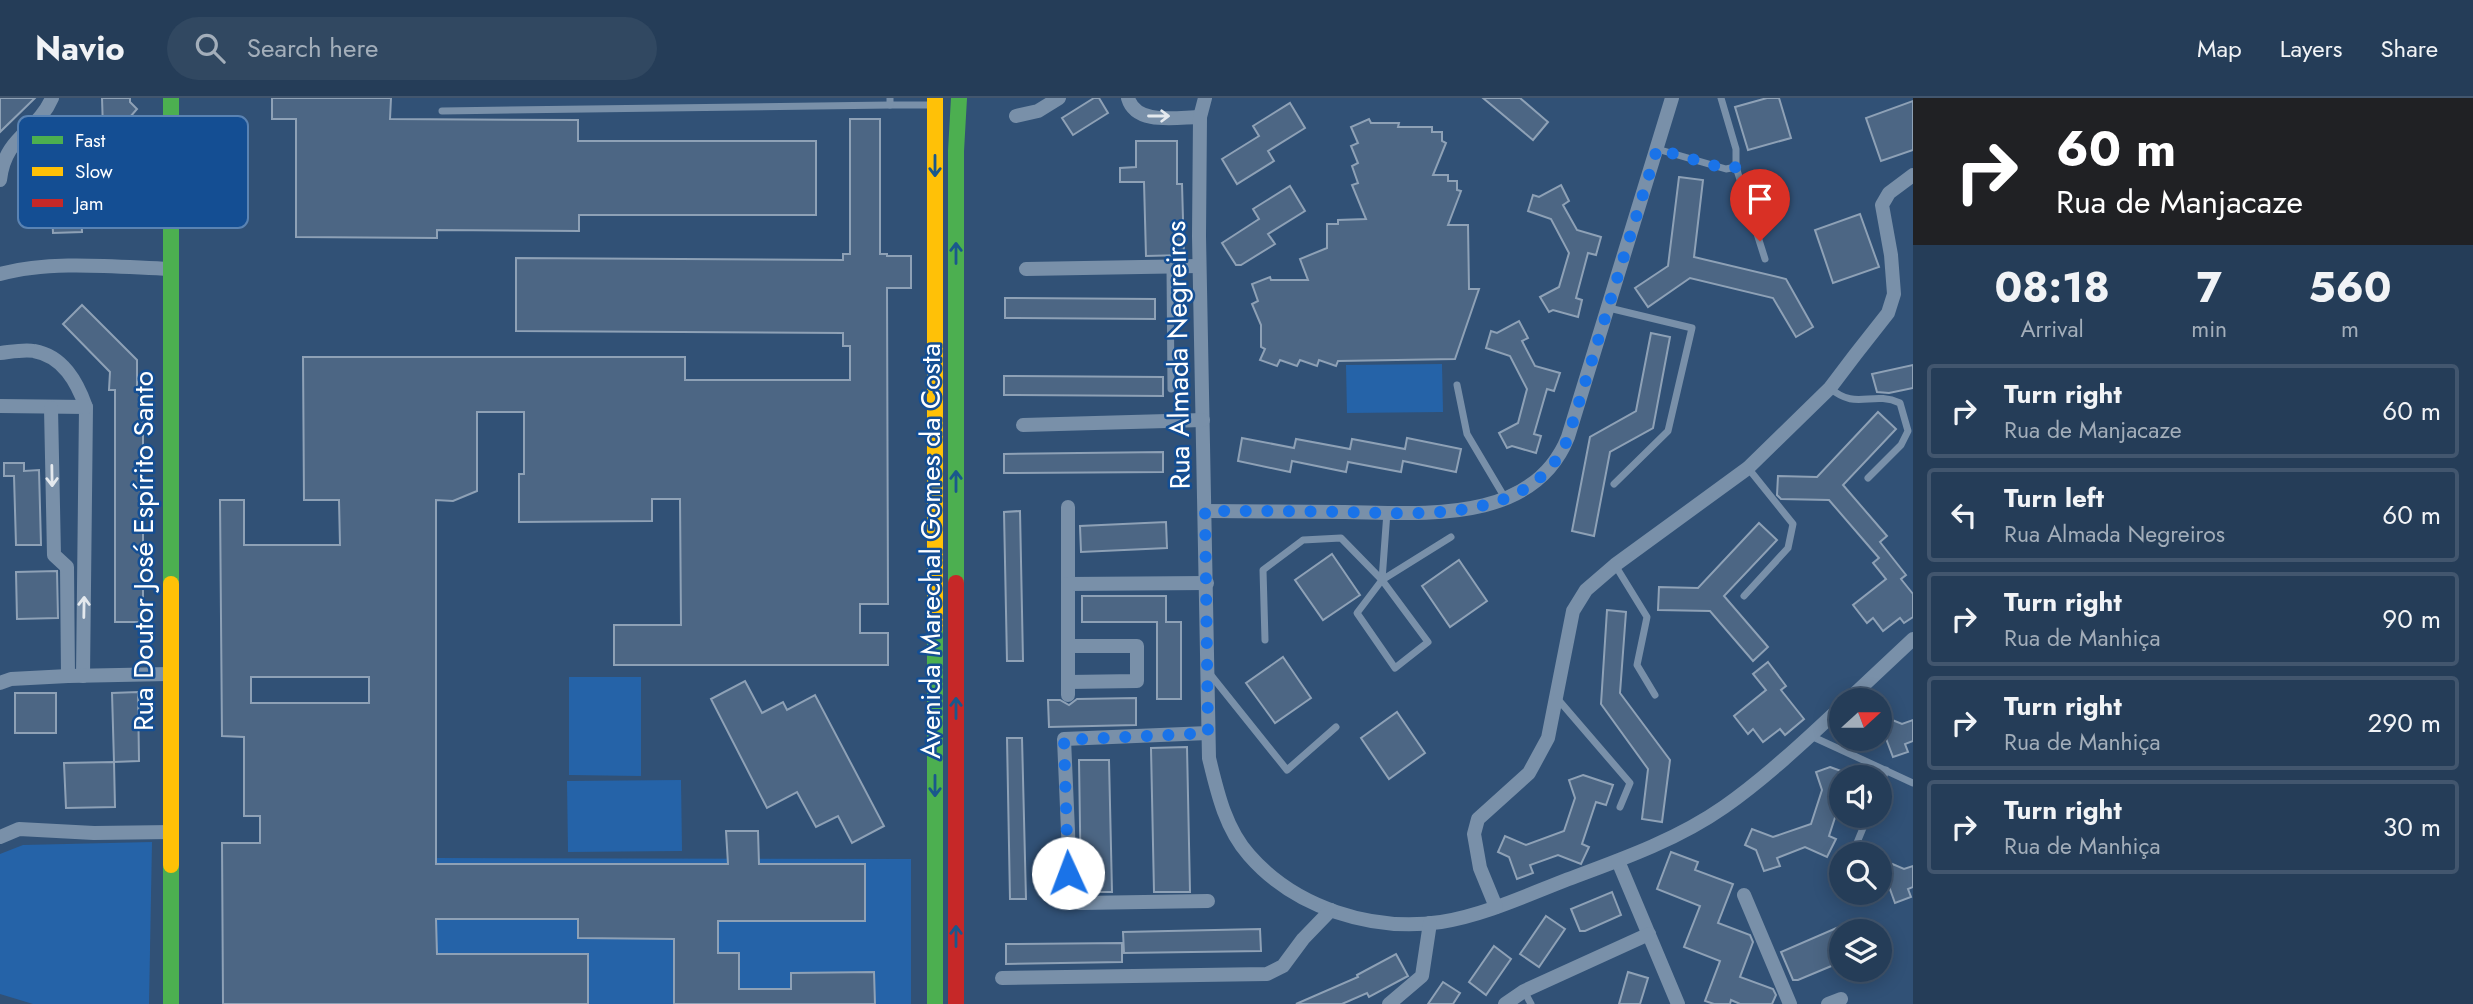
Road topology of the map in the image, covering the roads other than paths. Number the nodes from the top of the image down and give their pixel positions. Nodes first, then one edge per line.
1 (52, 98) edge
2 (171, 98) edge
3 (959, 98) edge
4 (1059, 98) edge
5 (1128, 98) edge
6 (1205, 98) edge
7 (1672, 98) edge
8 (1721, 98) edge
9 (935, 101) edge
10 (890, 102) edge
11 (442, 111) dead end
12 (40, 116) edge
13 (171, 116) edge
14 (1016, 116) dead end
15 (1200, 117) junction
16 (18, 139) edge
17 (1657, 149) junction
18 (1736, 167) junction
19 (1913, 175) edge
20 (0, 180) edge
21 (169, 228) edge
22 (1765, 259) dead end
23 (1199, 266) junction
24 (1170, 267) junction
25 (169, 269) junction
26 (1026, 269) dead end
27 (0, 274) edge
28 (1609, 308) junction
29 (0, 353) edge
30 (1457, 385) dead end
31 (1830, 388) junction
32 (1171, 389) dead end
33 (0, 405) edge
34 (86, 407) junction
35 (51, 408) junction
36 (1203, 420) junction
37 (1023, 425) dead end
38 (1748, 468) junction
39 (1868, 478) dead end
40 (1615, 484) dead end
41 (1505, 498) junction
42 (1068, 507) dead end
43 (1205, 511) junction
44 (1387, 512) junction
45 (1451, 537) dead end
46 (1615, 565) junction
47 (1382, 580) junction
48 (1207, 583) junction
49 (1068, 584) junction
50 (1744, 596) dead end
51 (1913, 639) edge
52 (1265, 640) dead end
53 (1068, 646) junction
54 (1208, 670) junction
55 (169, 674) junction
56 (68, 676) junction
57 (83, 676) junction
58 (0, 683) edge
59 (1861, 688) edge
60 (1655, 695) dead end
61 (1555, 696) junction
62 (1829, 718) edge
63 (1336, 727) dead end
64 (1208, 733) junction
65 (1810, 736) junction
66 (1873, 765) edge
67 (1892, 774) edge
68 (1913, 783) edge
69 (1620, 807) dead end
70 (172, 832) junction
71 (0, 837) edge
72 (1618, 861) junction
73 (1744, 895) dead end
74 (1208, 901) dead end
75 (1496, 907) junction
76 (1331, 910) junction
77 (1430, 923) junction
78 (1649, 934) junction
79 (1002, 978) dead end
80 (1524, 990) junction
81 (171, 1004) edge
82 (935, 1004) edge
83 (956, 1004) edge
84 (1389, 1004) edge
85 (1505, 1004) edge
86 (1531, 1004) edge
87 (1678, 1004) edge
88 (1790, 1004) edge

1 - 12 street
2 - 13 main road, Rua Doutor José Espírito Santo
83 -> 3 main road, Avenida Marechal Gomes da Costa
4 - 14 street
5 -> 15 street
6 - 15 street, Rua Almada Negreiros
7 - 17 street
8 - 18 lane
9 - 10 lane
9 -> 82 main road, Avenida Marechal Gomes da Costa
10 - 11 lane
15 - 23 street, Rua Almada Negreiros
16 - 20 street
17 - 18 lane
17 - 28 street
18 - 22 lane
19 - 31 street
21 - 25 main road, Rua Doutor José Espírito Santo
23 - 24 street
23 - 36 street, Rua Almada Negreiros
24 - 26 street
24 - 32 lane
25 - 27 street
25 - 55 main road, Rua Doutor José Espírito Santo
28 - 40 lane
28 - 41 street
29 - 34 street
30 - 41 lane
31 - 38 street
31 - 39 lane
33 - 35 street
34 - 35 street
57 -> 34 street
35 -> 56 street
36 - 37 street
36 - 43 street, Rua Almada Negreiros
38 - 46 street
38 - 50 lane
41 - 44 street
42 - 49 street
43 - 44 street
43 - 48 street, Rua Almada Negreiros
44 - 47 lane
45 - 47 lane
46 - 60 lane
46 - 61 street
47 - 47 lane
47 - 52 lane
48 - 49 street
48 - 54 street, Rua Almada Negreiros
49 - 53 street
51 - 59 street
53 - 53 street
54 - 63 lane
54 - 64 street, Rua Almada Negreiros
55 - 57 street
55 - 70 main road, Rua Doutor José Espírito Santo
56 - 57 street
56 - 58 street
61 - 69 lane
61 - 75 street
62 - 65 street, Rua Almada Negreiros
64 - 74 street
64 - 76 street, Rua Almada Negreiros
65 - 66 lane
65 - 72 street, Rua Almada Negreiros
67 - 68 lane
70 - 71 street
70 - 81 main road, Rua Doutor José Espírito Santo
72 - 75 street, Rua Almada Negreiros
72 - 78 street
73 - 88 street
75 - 77 street, Rua Almada Negreiros
76 - 77 street, Rua Almada Negreiros
76 - 79 street
77 - 84 street
78 - 80 street
78 - 87 street
80 - 85 street
80 - 86 lane

